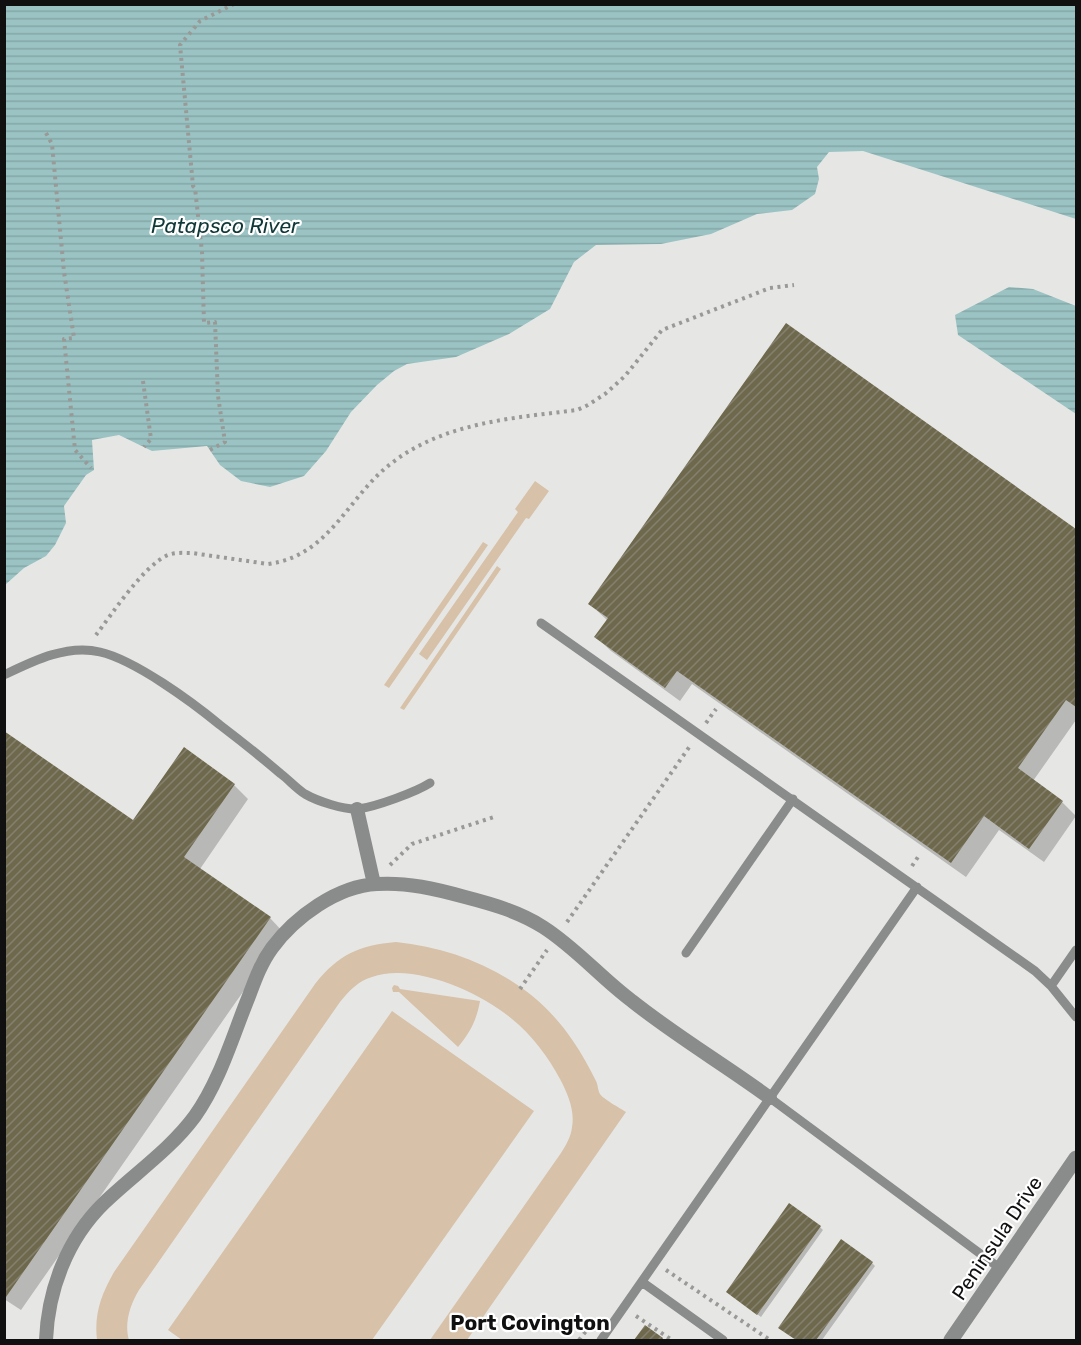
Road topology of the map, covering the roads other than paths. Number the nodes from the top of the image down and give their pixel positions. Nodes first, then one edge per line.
1 (541, 623) dead end
2 (4, 675) edge
3 (430, 783) dead end
4 (793, 799) junction
5 (357, 809) junction
6 (374, 884) junction
7 (917, 887) junction
8 (1077, 950) edge
9 (687, 953) dead end
10 (1051, 986) junction
11 (1077, 1017) edge
12 (770, 1098) junction
13 (1077, 1158) edge
14 (1000, 1269) junction
15 (642, 1282) junction
16 (46, 1341) edge
17 (601, 1341) edge
18 (723, 1341) edge
19 (951, 1341) edge

1 - 4 lane
2 - 5 lane
3 - 5 lane
4 - 7 lane
4 - 9 lane
5 - 6 street
6 - 12 street
6 - 16 street
7 - 10 lane
7 - 12 lane
8 - 10 lane
10 - 11 lane
12 - 14 lane
12 - 15 lane
13 - 14 street, Peninsula Drive
14 - 19 street, Peninsula Drive
15 - 17 lane
15 - 18 lane

